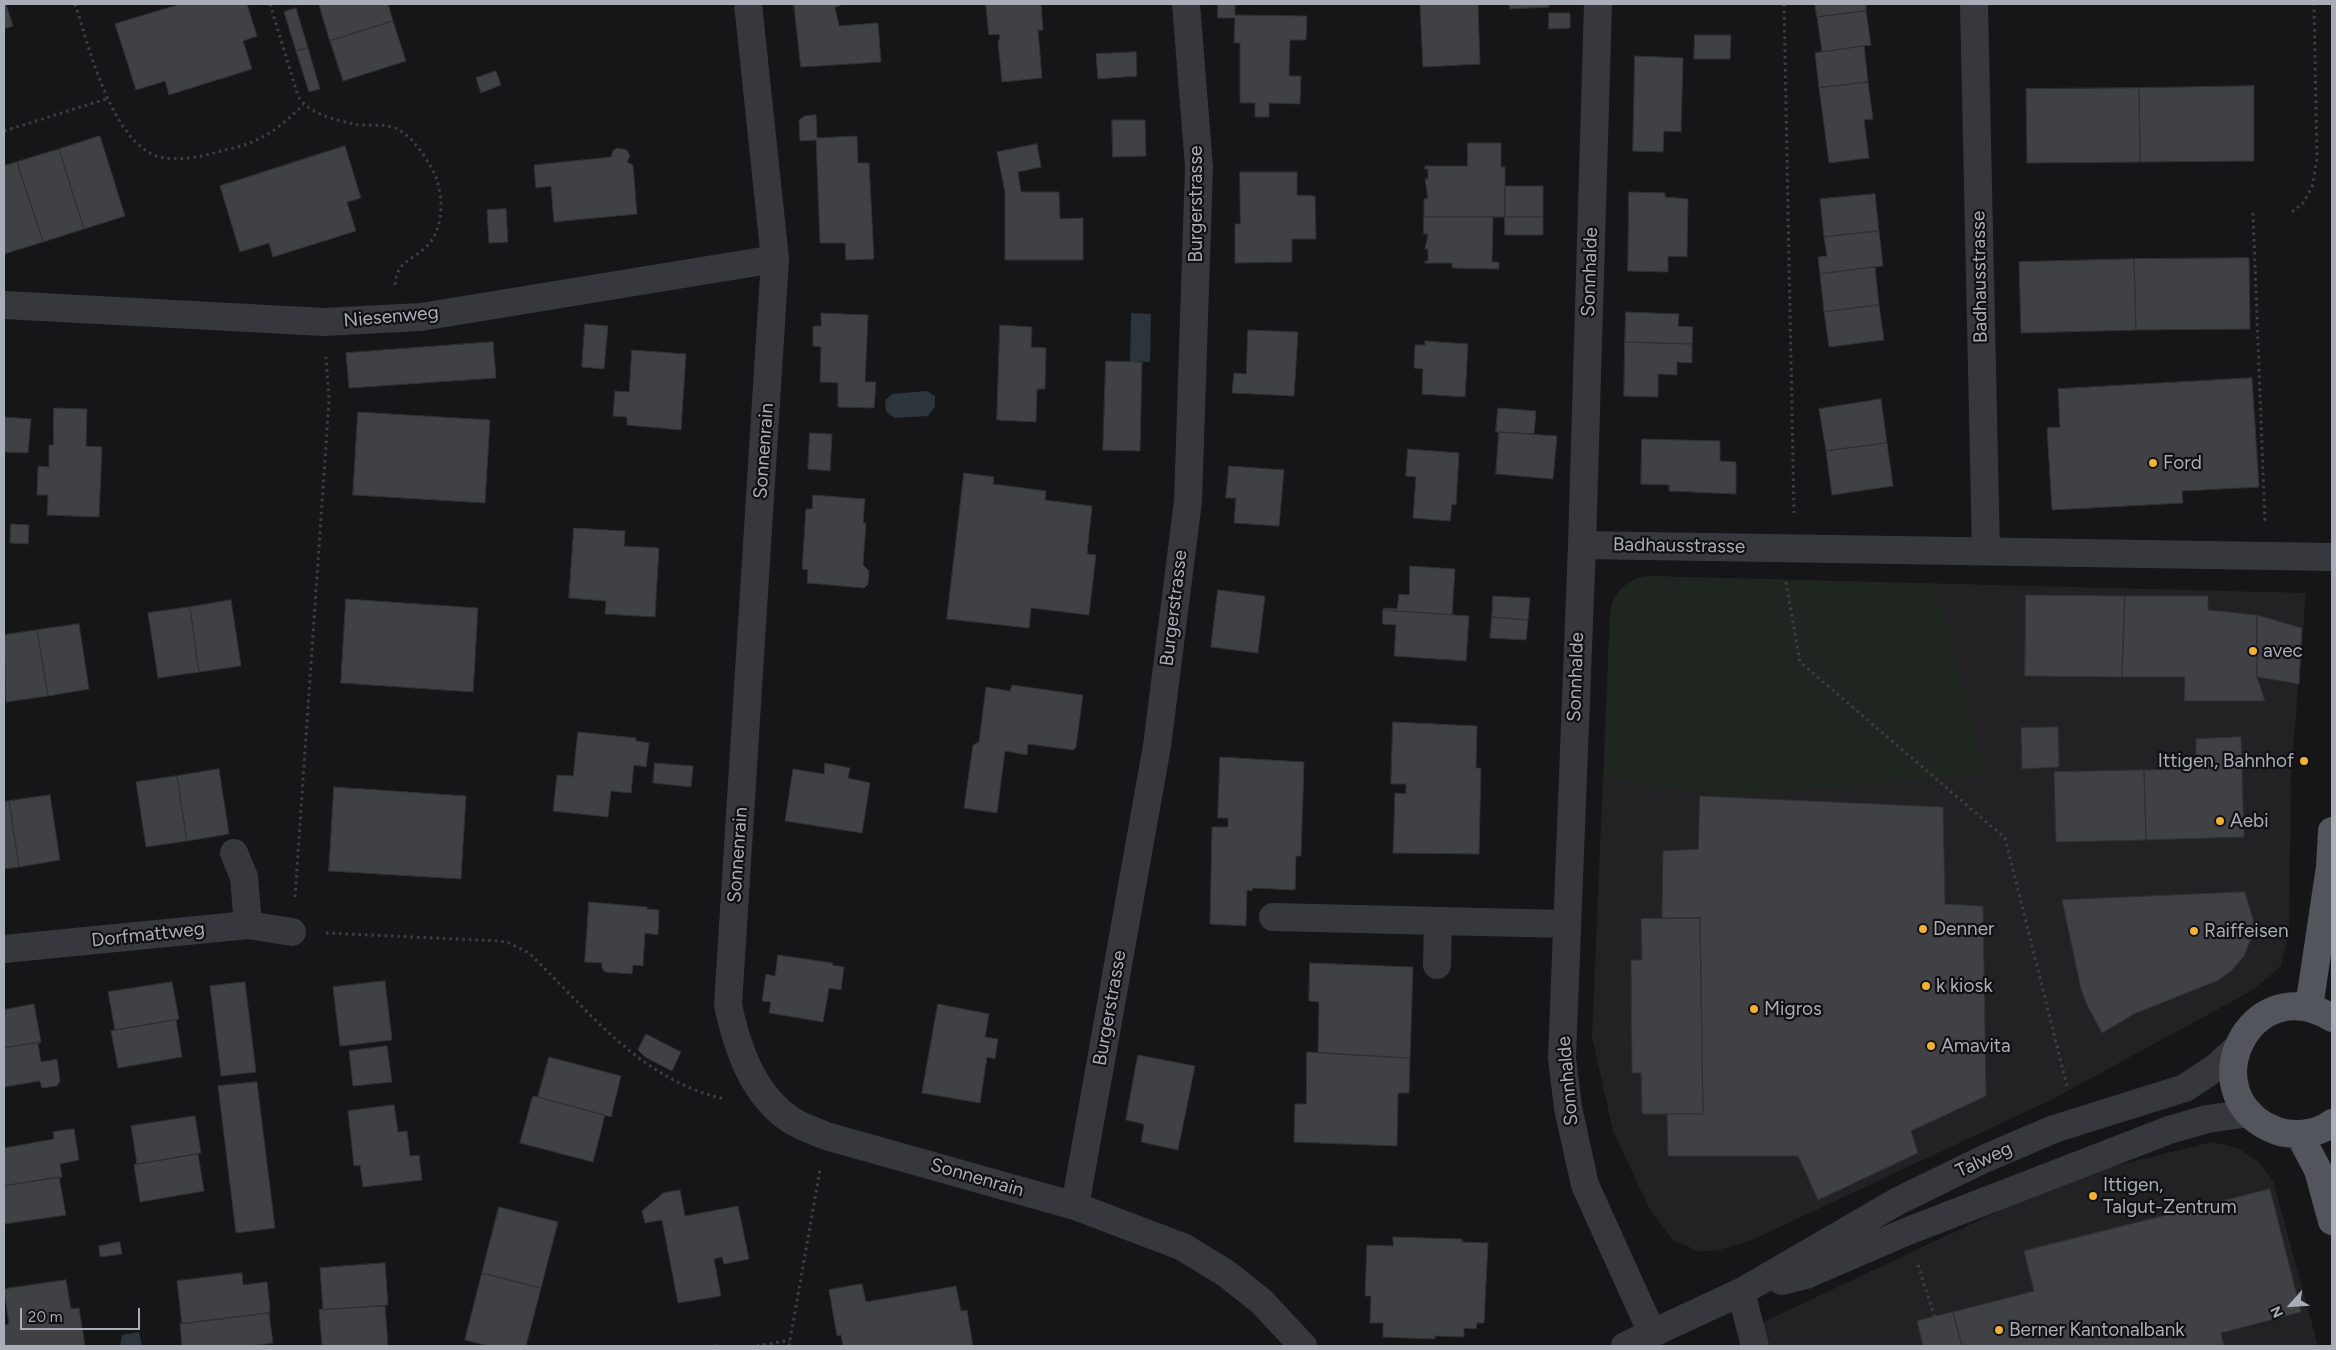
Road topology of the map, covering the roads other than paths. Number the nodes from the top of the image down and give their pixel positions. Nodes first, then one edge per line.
1 (748, 4) edge
2 (1186, 4) edge
3 (1598, 4) edge
4 (1974, 4) edge
5 (775, 259) junction
6 (4, 305) edge
7 (1582, 544) junction
8 (1986, 551) junction
9 (2332, 557) edge
10 (2332, 831) edge
11 (242, 860) dead end
12 (1273, 917) dead end
13 (1438, 921) junction
14 (1566, 924) junction
15 (248, 925) junction
16 (292, 932) road end
17 (4, 949) edge
18 (1437, 965) dead end
19 (2321, 1013) edge
20 (2236, 1050) junction
21 (2250, 1113) junction
22 (2332, 1123) edge
23 (2299, 1134) junction
24 (1075, 1206) junction
25 (2332, 1221) edge
26 (1742, 1292) junction
27 (1652, 1333) junction
28 (1303, 1346) edge
29 (1625, 1346) edge
30 (1755, 1346) edge

1 - 5 street, Sonnenrain
2 - 24 street, Burgerstrasse
3 - 7 street, Sonnhalde
4 - 8 street, Badhausstrasse
5 - 6 street, Niesenweg
5 - 24 street, Sonnenrain
7 - 8 street, Badhausstrasse
7 - 14 street, Sonnhalde
8 - 9 street, Badhausstrasse
10 - 19 main road
11 - 15 street
12 - 13 street
13 - 14 street
13 - 18 street
14 - 27 street, Sonnhalde
15 - 16 street, Dorfmattweg
15 - 17 street, Dorfmattweg
19 - 20 main road
20 - 21 main road
20 - 26 street, Talweg
21 - 23 main road
21 - 26 street, Talweg
22 - 23 main road
23 - 25 main road
24 - 28 street, Sonnenrain
26 - 27 street, Talweg
26 - 30 street
27 - 29 street, Talweg

